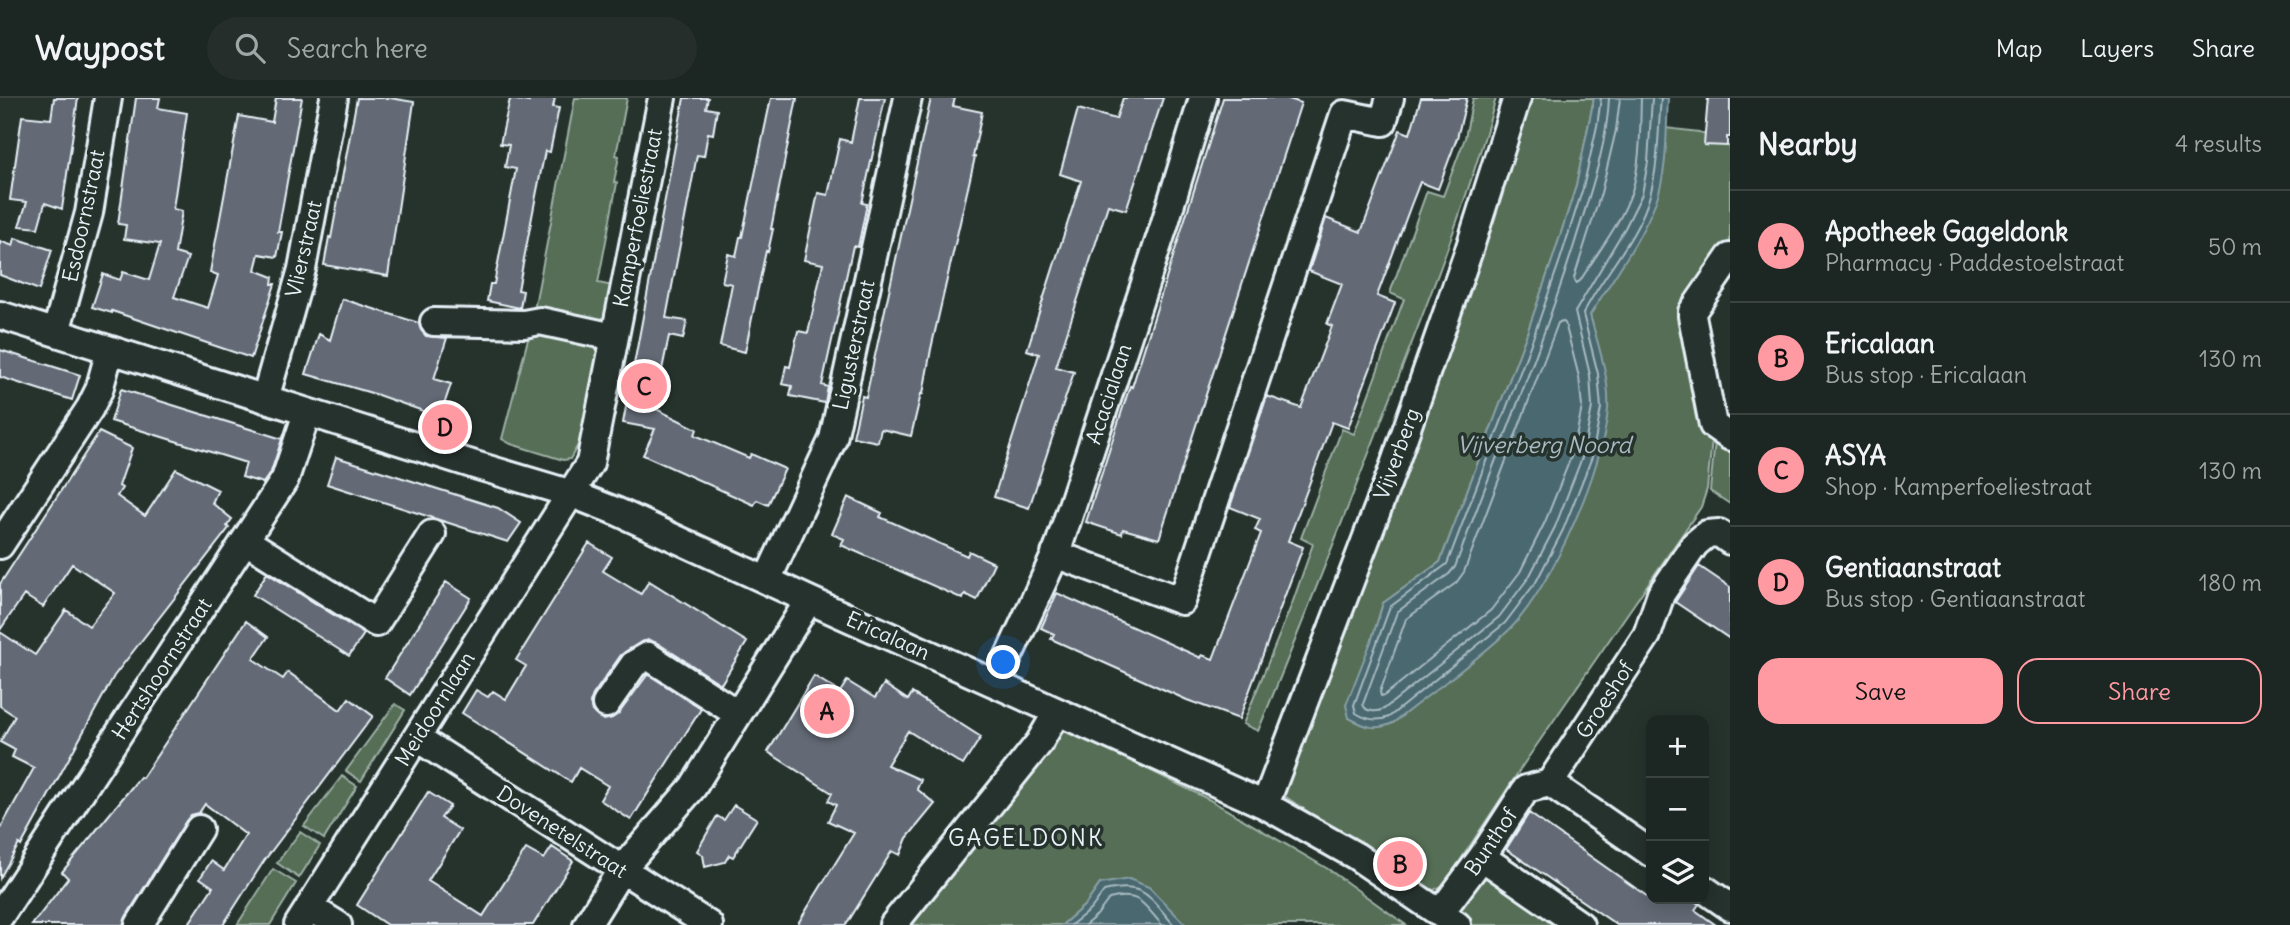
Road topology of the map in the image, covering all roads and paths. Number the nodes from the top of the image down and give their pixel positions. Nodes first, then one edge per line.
1 (108, 98) edge
2 (334, 98) edge
3 (662, 98) edge
4 (908, 98) edge
5 (1203, 98) edge
6 (1390, 98) edge
7 (1517, 98) edge
8 (1730, 257) edge
9 (0, 315) edge
10 (434, 322) dead end
11 (57, 332) junction
12 (614, 337) junction
13 (110, 350) junction
14 (265, 399) junction
15 (307, 413) junction
16 (1730, 437) edge
17 (572, 494) junction
18 (432, 534) dead end
19 (246, 541) junction
20 (1730, 541) edge
21 (0, 545) edge
22 (1055, 554) junction
23 (767, 580) junction
24 (809, 600) junction
25 (996, 684) junction
26 (606, 704) dead end
27 (1056, 712) junction
28 (738, 714) junction
29 (417, 738) junction
30 (1550, 783) junction
31 (1265, 805) junction
32 (199, 829) dead end
33 (1646, 850) edge
34 (1482, 857) junction
35 (621, 870) junction
36 (1709, 892) edge
37 (1730, 907) edge
38 (0, 916) edge
39 (304, 916) edge
40 (1448, 919) edge
41 (139, 925) edge
42 (338, 925) edge
43 (587, 925) edge
44 (709, 925) edge
45 (893, 925) edge
46 (1580, 925) edge

1 - 11 street, Esdoornstraat
2 - 14 street, Vlierstraat
3 - 12 street, Kamperfoeliestraat
4 - 23 street, Ligusterstraat
5 - 22 street, Acacialaan
6 - 22 street
7 - 31 street, Vijverberg
8 - 16 street
9 - 11 street, Ericalaan
10 - 12 street, Kamperfoeliestraat
11 - 13 street, Ericalaan
12 - 17 street, Kamperfoeliestraat
13 - 14 street, Ericalaan
13 - 21 street
14 - 15 street, Ericalaan
15 - 17 street, Ericalaan
15 - 19 street, Hertshoornstraat
17 - 23 street, Ericalaan
17 - 29 street, Meidoornlaan
18 - 19 street
19 - 38 street, Hertshoornstraat
20 - 30 street, Groeshof
22 - 25 street, Acacialaan
23 - 24 street, Ericalaan
24 - 25 street, Ericalaan
24 - 28 street
25 - 27 street, Ericalaan
26 - 28 street
27 - 31 street, Ericalaan
27 - 45 street
28 - 35 street
29 - 35 street, Dovenetelstraat
29 - 39 street, Meidoornlaan
30 - 33 street
30 - 34 street, Bunthof
31 - 40 street, Ericalaan
32 - 41 street
34 - 40 street, Bunthof
34 - 46 street
35 - 43 street
35 - 44 street, Dovenetelstraat
36 - 37 street
39 - 42 street

